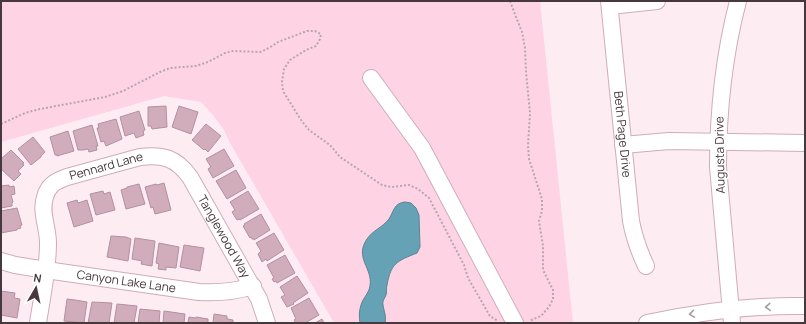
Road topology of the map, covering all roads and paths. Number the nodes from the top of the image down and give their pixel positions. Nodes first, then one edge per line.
1 (510, 1) edge
2 (657, 1) edge
3 (738, 1) edge
4 (610, 4) edge
5 (371, 78) dead end
6 (1, 124) edge
7 (718, 142) junction
8 (805, 143) edge
9 (623, 145) junction
10 (168, 158) joint
11 (1, 261) edge
12 (646, 266) dead end
13 (46, 270) junction
14 (252, 286) junction
15 (805, 306) edge
16 (731, 316) edge
17 (38, 323) edge
18 (267, 323) edge
19 (503, 323) edge
20 (515, 323) edge
21 (647, 323) edge

1 - 20 path
2 - 4 street
3 - 7 street, Augusta Drive
4 - 9 street, Beth Page Drive
5 - 20 street
6 - 19 path
7 - 8 street
7 - 9 street
7 - 16 street, Augusta Drive
9 - 12 street, Beth Page Drive
10 - 13 street, Pennard Lane
10 - 14 street, Tanglewood Way
11 - 13 street, Canyon Lake Lane
13 - 14 street, Canyon Lake Lane
13 - 17 street
14 - 18 street, Tanglewood Way
15 -> 16 street
16 -> 21 street

